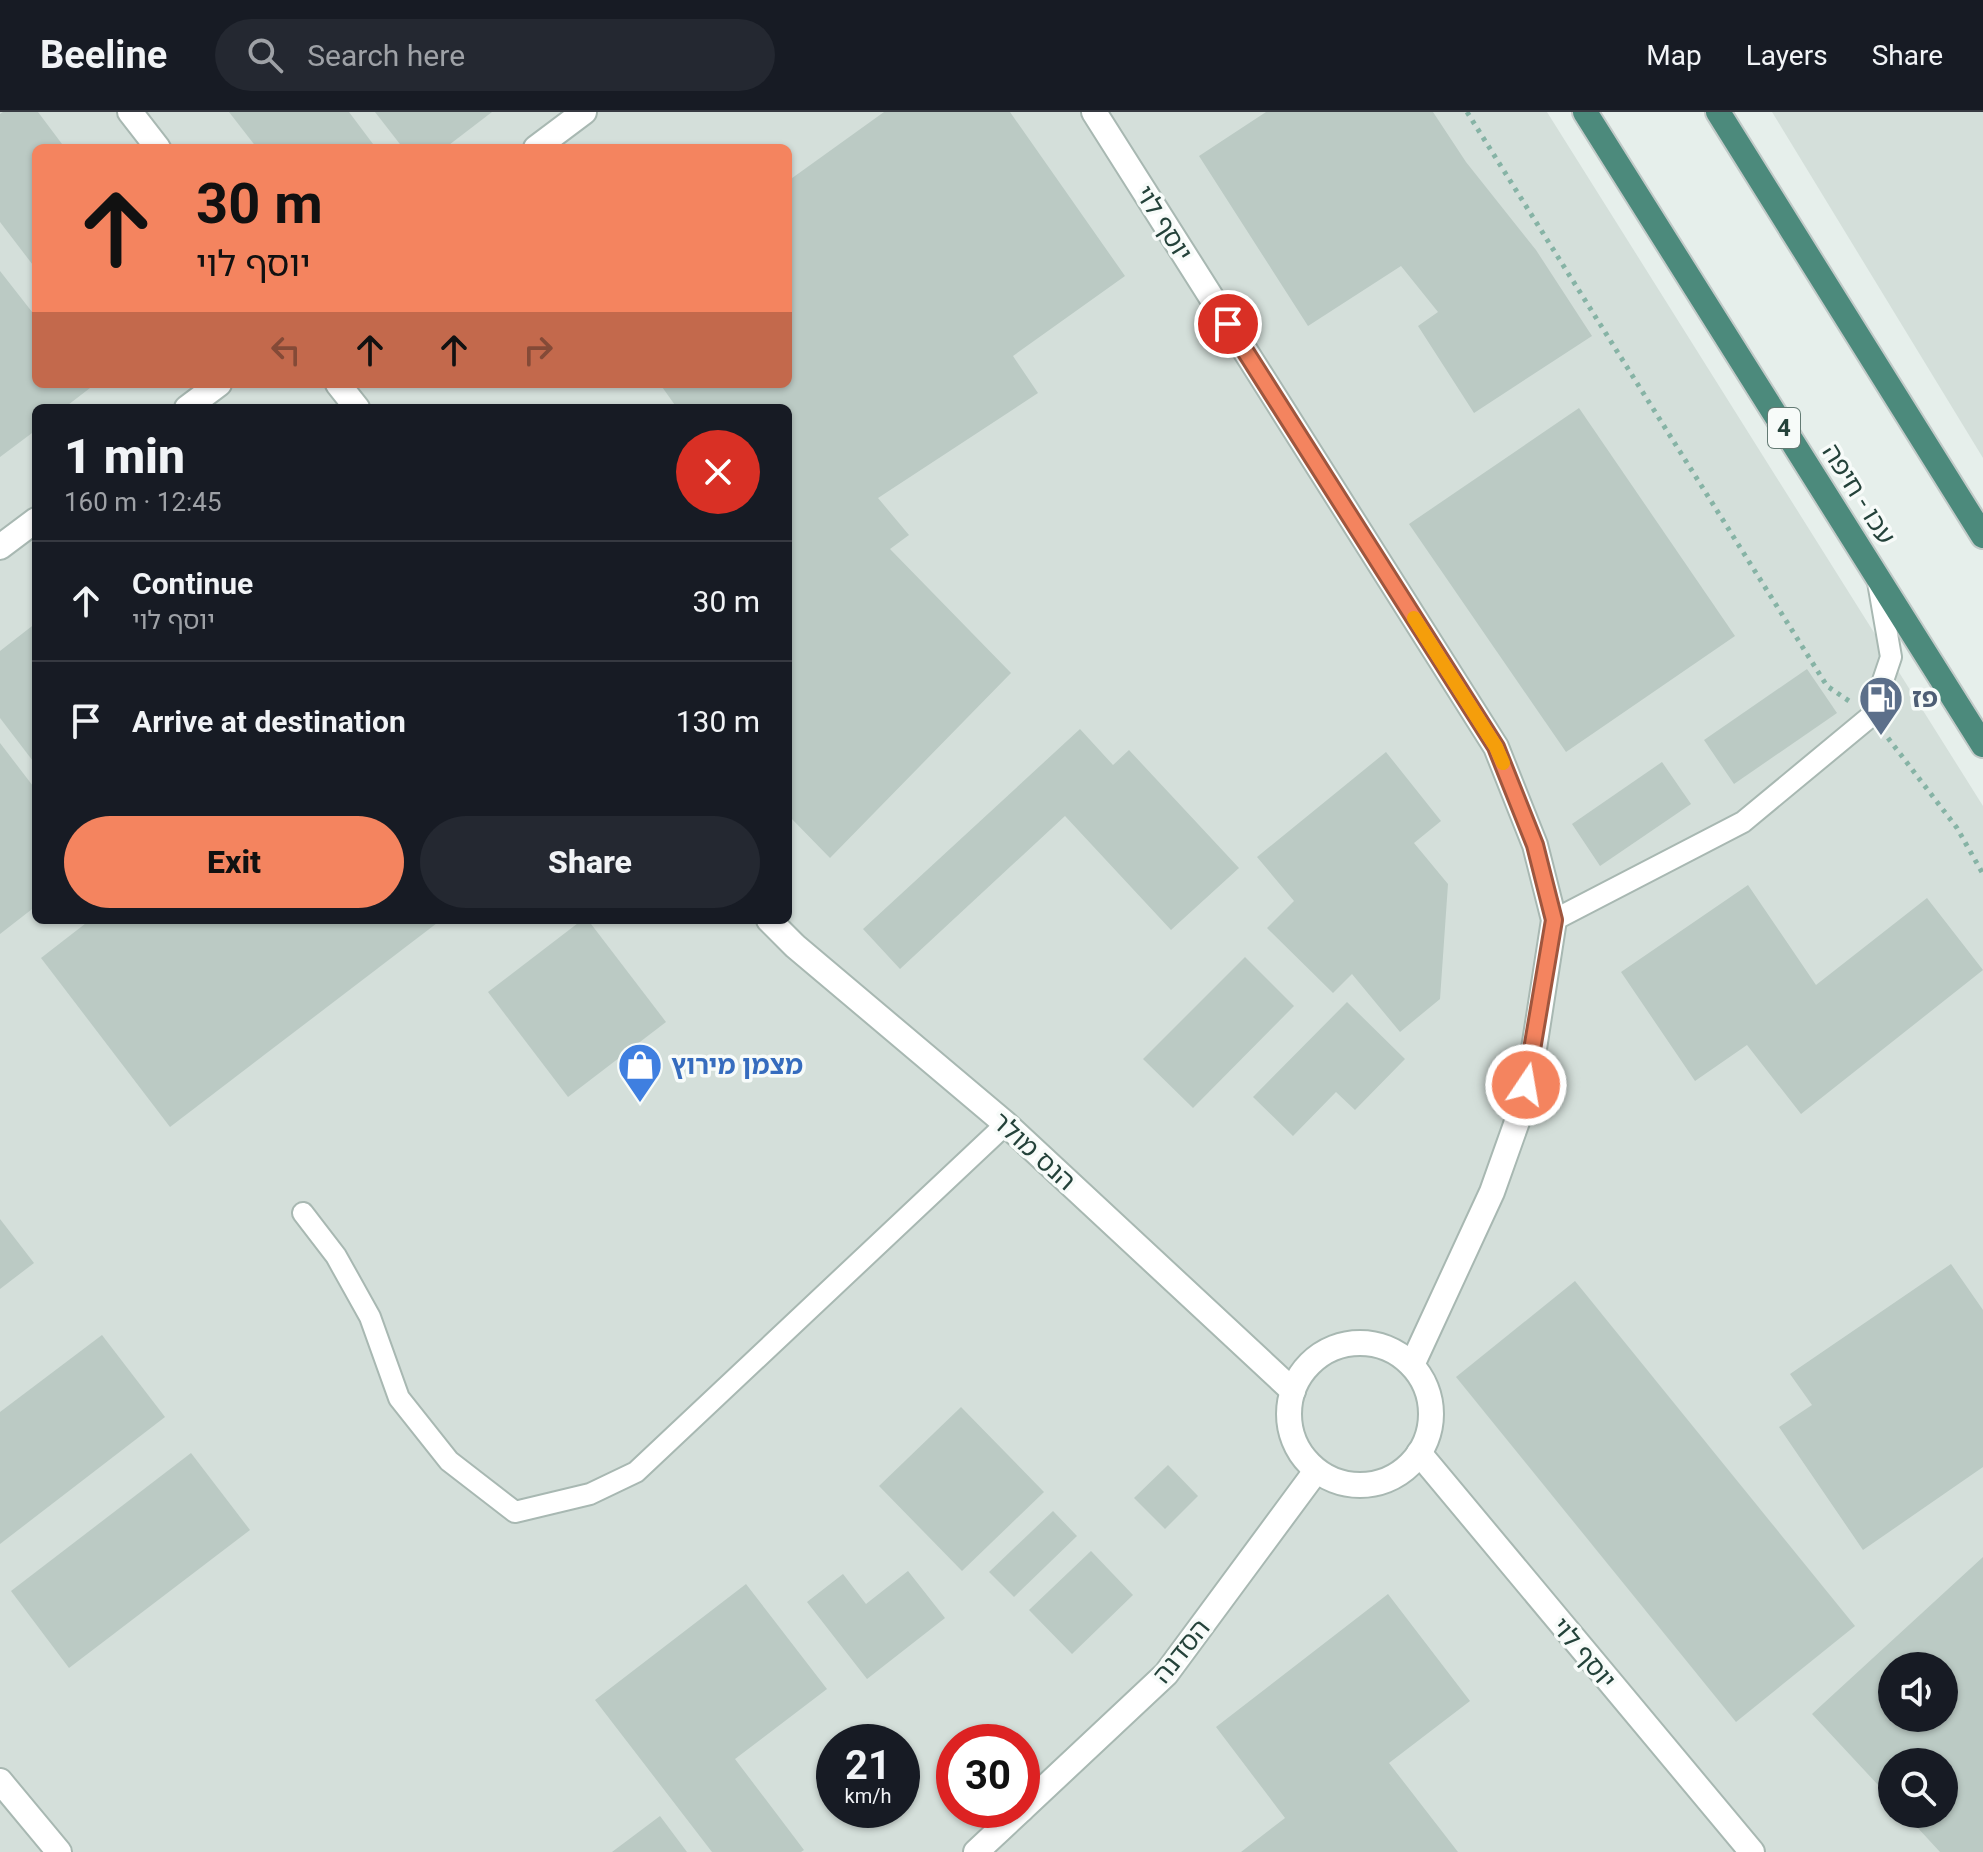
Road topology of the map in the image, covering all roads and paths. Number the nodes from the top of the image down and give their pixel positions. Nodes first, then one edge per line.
1 (130, 112) edge
2 (584, 112) edge
3 (1094, 112) edge
4 (1467, 112) edge
5 (1585, 112) edge
6 (1718, 112) edge
7 (155, 144) edge
8 (541, 144) edge
9 (214, 388) edge
10 (341, 388) edge
11 (192, 404) edge
12 (354, 404) edge
13 (32, 523) edge
14 (1983, 536) edge
15 (0, 547) edge
16 (1876, 574) junction
17 (1871, 716) junction
18 (1983, 745) edge
19 (1983, 874) edge
20 (1554, 920) junction
21 (773, 924) edge
22 (1006, 1124) junction
23 (303, 1213) dead end
24 (1412, 1365) junction
25 (1293, 1391) junction
26 (1419, 1453) junction
27 (1316, 1471) junction
28 (0, 1781) edge
29 (1040, 1791) edge
30 (1001, 1828) edge
31 (59, 1852) edge
32 (976, 1852) edge
33 (1752, 1852) edge

1 - 7 street
2 - 8 street
3 - 20 street, יוסף לוי
4 - 17 path
5 - 16 highway, עכו - חיפה / 4
6 - 14 highway
9 - 11 street
10 - 12 street
13 - 15 street
16 - 17 lane
16 - 18 highway, עכו - חיפה / 4
17 - 19 path
17 - 20 lane
20 - 24 street
21 - 22 street, הנס מולר
22 - 23 lane
22 - 25 street, הנס מולר
24 - 25 street
24 - 26 street
25 - 27 street
26 - 27 street
26 - 33 street, יוסף לוי
27 - 29 street, הסדנה
28 - 31 street
30 - 32 street, הסדנה

